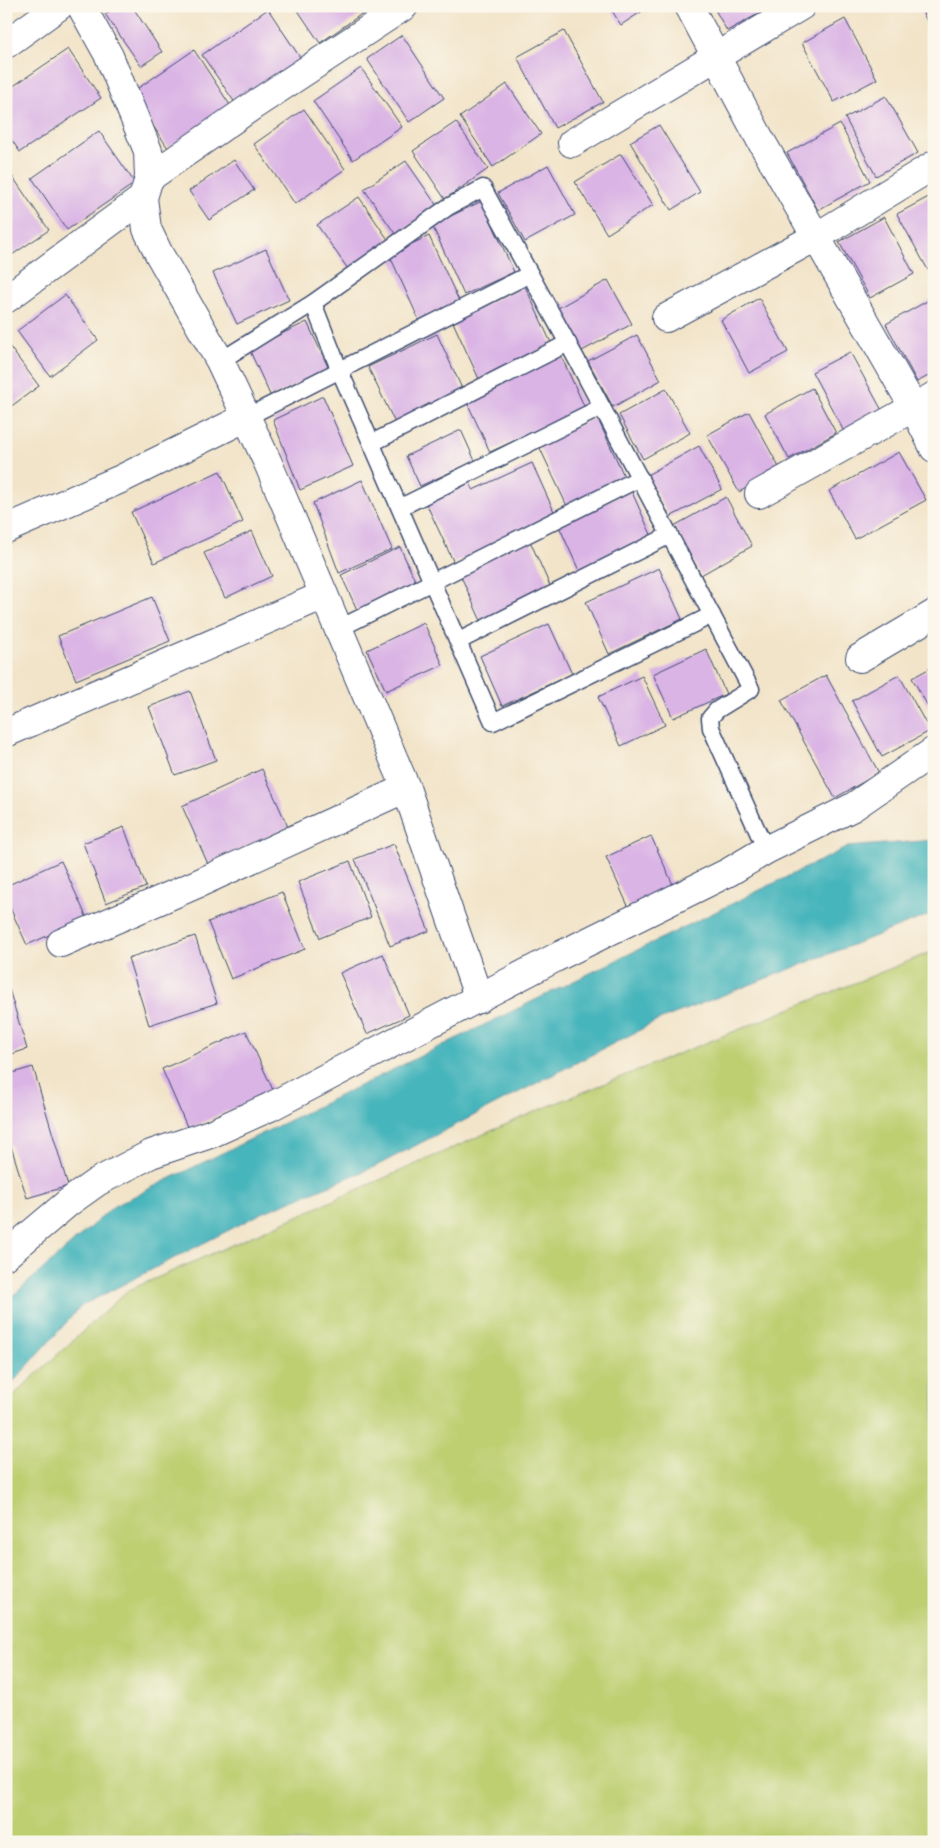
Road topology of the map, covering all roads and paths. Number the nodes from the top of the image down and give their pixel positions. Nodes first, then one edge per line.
1 (59, 6) edge
2 (81, 6) edge
3 (404, 6) edge
4 (689, 6) edge
5 (801, 6) edge
6 (6, 44) edge
7 (715, 57) junction
8 (572, 143) dead end
9 (934, 165) edge
10 (146, 188) junction
11 (816, 237) junction
12 (530, 274) junction
13 (6, 299) edge
14 (313, 303) junction
15 (666, 318) dead end
16 (568, 343) junction
17 (220, 362) junction
18 (339, 369) junction
19 (924, 402) edge
20 (602, 407) junction
21 (247, 417) junction
22 (372, 443) junction
23 (934, 448) edge
24 (640, 478) junction
25 (759, 494) dead end
26 (401, 507) junction
27 (6, 529) edge
28 (670, 535) junction
29 (433, 582) junction
30 (324, 595) junction
31 (934, 614) edge
32 (712, 616) junction
33 (338, 629) junction
34 (459, 641) junction
35 (860, 658) dead end
36 (6, 733) edge
37 (934, 751) edge
38 (406, 788) junction
39 (766, 850) junction
40 (61, 943) dead end
41 (479, 999) junction
42 (6, 1255) edge

1 - 6 street
2 - 10 street
3 - 10 street
4 - 7 street
5 - 7 street
7 - 8 street
7 - 11 street
9 - 11 street
10 - 13 street
10 - 17 street
11 - 15 street
11 - 19 street
12 - 14 lane
12 - 16 lane
12 - 18 lane
14 - 17 lane
14 - 18 lane
16 - 20 lane
16 - 22 lane
17 - 21 street
18 - 21 lane
18 - 22 lane
19 - 23 street
19 - 25 street
20 - 24 lane
20 - 26 lane
21 - 27 street
21 - 30 street
22 - 26 lane
24 - 28 lane
24 - 29 lane
26 - 29 lane
28 - 32 lane
28 - 34 lane
29 - 33 lane
29 - 34 lane
30 - 33 street
30 - 36 street
31 - 35 street
32 - 34 lane
32 - 39 lane
33 - 38 street
37 - 39 street
38 - 40 street
38 - 41 street
39 - 41 street
41 - 42 street

